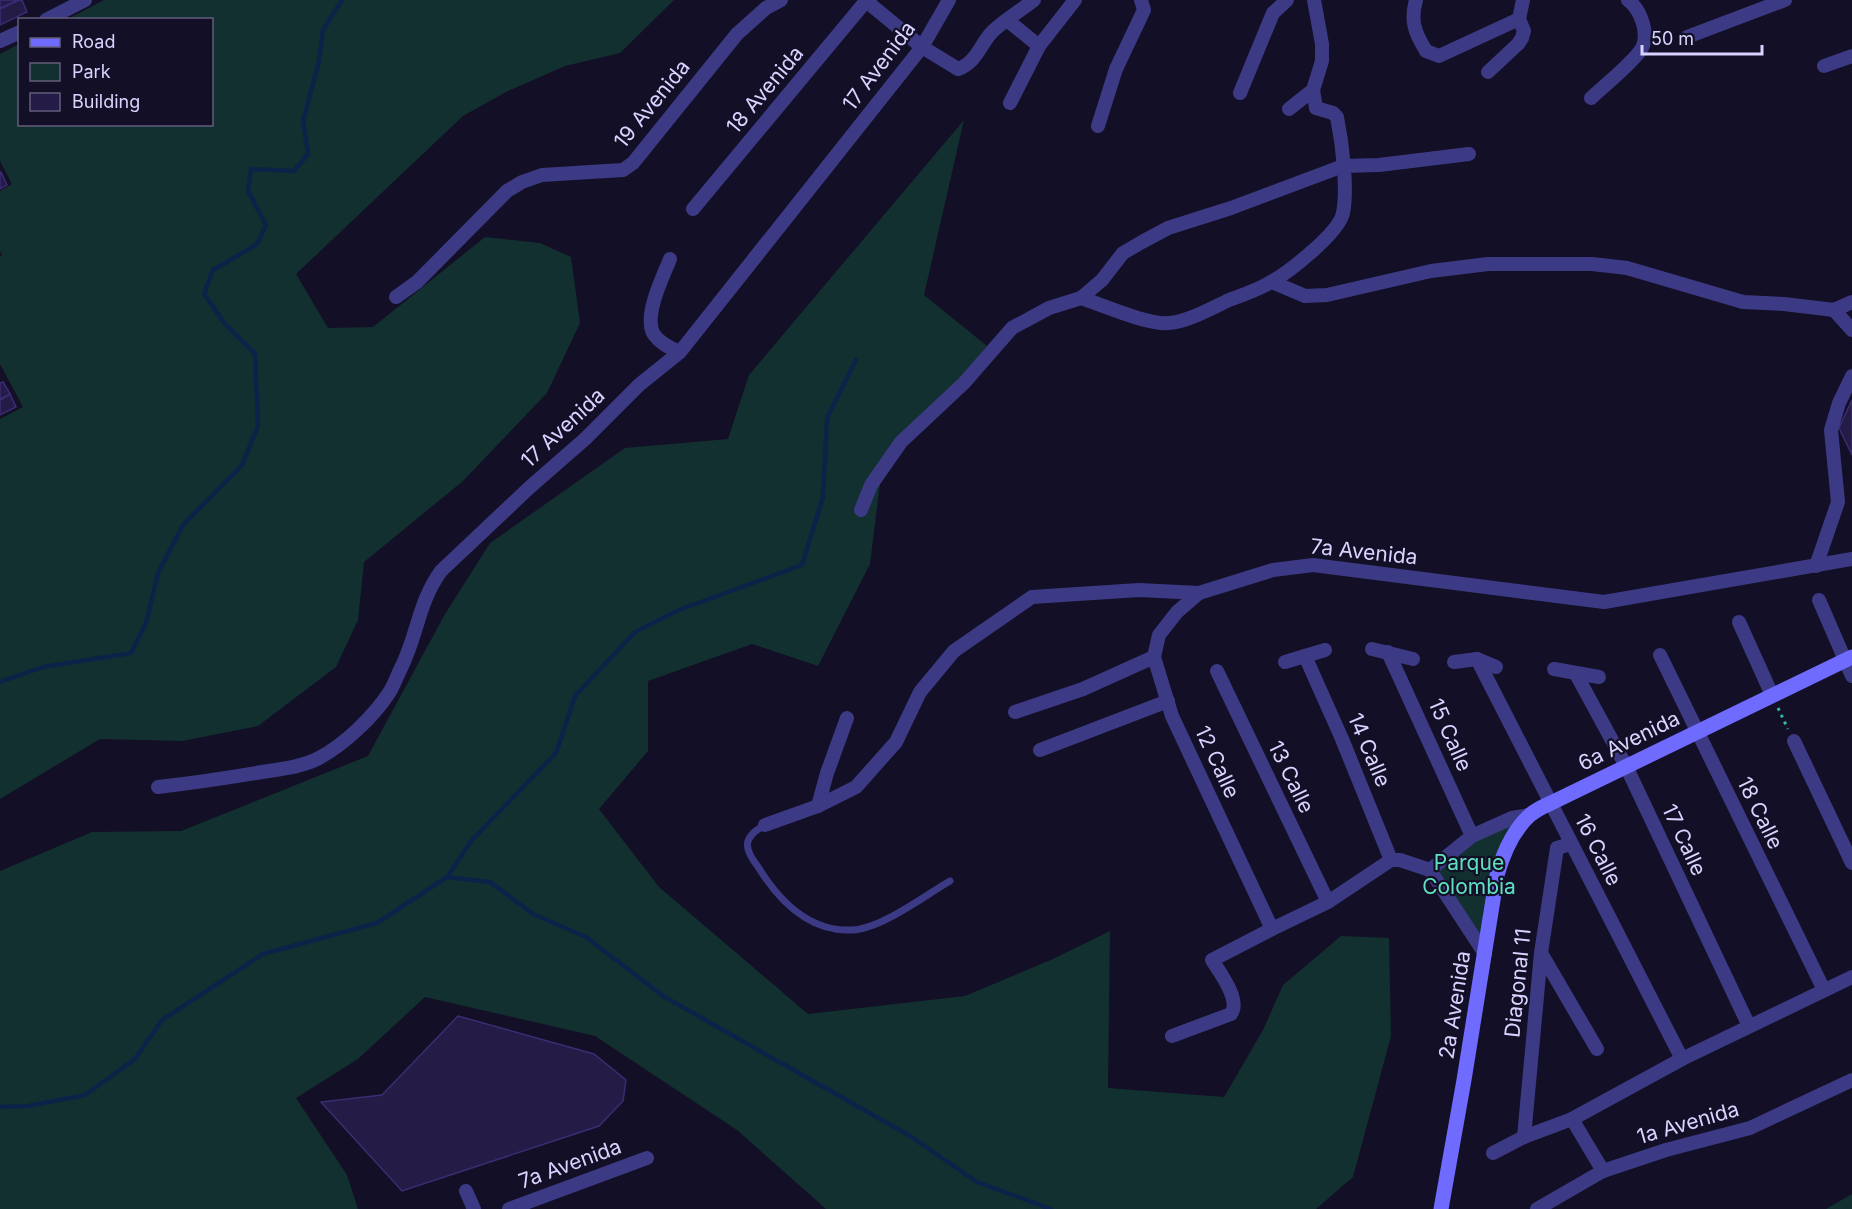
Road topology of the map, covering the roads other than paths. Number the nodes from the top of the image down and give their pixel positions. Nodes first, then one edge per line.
1 (781, 0) edge
2 (867, 0) edge
3 (949, 0) edge
4 (1034, 0) edge
5 (1075, 0) edge
6 (1141, 0) edge
7 (1287, 0) edge
8 (1314, 0) edge
9 (1416, 0) edge
10 (1524, 0) edge
11 (1628, 0) edge
12 (1785, 0) edge
13 (78, 2) edge
14 (50, 18) edge
15 (1519, 19) junction
16 (1007, 20) junction
17 (18, 33) edge
18 (1687, 37) dead end
19 (0, 41) edge
20 (1039, 46) junction
21 (922, 47) junction
22 (1852, 56) edge
23 (1824, 66) dead end
24 (1488, 72) dead end
25 (1313, 90) junction
26 (1240, 93) dead end
27 (1591, 98) dead end
28 (1010, 103) dead end
29 (1289, 110) dead end
30 (1098, 126) dead end
31 (1469, 154) dead end
32 (1343, 166) junction
33 (693, 208) dead end
34 (670, 259) dead end
35 (1272, 282) junction
36 (396, 297) dead end
37 (1081, 298) junction
38 (1852, 302) edge
39 (1834, 310) junction
40 (1852, 330) edge
41 (680, 352) junction
42 (1852, 375) edge
43 (861, 510) dead end
44 (1852, 559) edge
45 (1816, 566) junction
46 (1199, 593) junction
47 (1819, 600) dead end
48 (1739, 622) dead end
49 (1372, 649) dead end
50 (1325, 650) dead end
51 (1388, 652) junction
52 (1660, 655) dead end
53 (1305, 656) junction
54 (1154, 657) junction
55 (1413, 659) dead end
56 (1477, 659) junction
57 (1848, 659) edge
58 (1285, 662) dead end
59 (1455, 662) dead end
60 (1496, 667) dead end
61 (1554, 669) dead end
62 (1217, 671) dead end
63 (1576, 674) junction
64 (1852, 676) edge
65 (1599, 677) dead end
66 (1772, 695) junction
67 (1167, 701) junction
68 (1015, 712) dead end
69 (847, 718) dead end
70 (1696, 732) junction
71 (1794, 741) road end
72 (1040, 750) dead end
73 (1626, 766) junction
74 (158, 787) dead end
75 (1551, 802) junction
76 (818, 806) junction
77 (1529, 815) junction
78 (765, 825) joint
79 (1472, 836) junction
80 (1570, 844) junction
81 (1391, 860) junction
82 (1852, 863) edge
83 (1430, 870) junction
84 (950, 881) dead end
85 (1328, 902) junction
86 (1272, 929) junction
87 (1541, 953) junction
88 (1485, 954) junction
89 (1852, 977) edge
90 (1824, 990) junction
91 (1749, 1026) junction
92 (1172, 1036) dead end
93 (1596, 1049) dead end
94 (1682, 1059) junction
95 (1852, 1080) edge
96 (1572, 1119) junction
97 (1524, 1137) junction
98 (1493, 1153) dead end
99 (647, 1158) dead end
100 (1603, 1171) junction
101 (466, 1191) dead end
102 (474, 1209) edge
103 (509, 1209) edge
104 (1441, 1209) edge
105 (1537, 1209) edge

1 - 36 street, 19 Avenida
2 - 21 street
2 - 33 street, 18 Avenida
3 - 21 street, 17 Avenida
4 - 16 street
5 - 20 street
6 - 30 street
7 - 26 street
8 - 25 street
9 - 15 street
10 - 15 street
11 - 27 street
12 - 18 street
13 - 14 street
15 - 24 street
16 - 20 street
16 - 21 street
17 - 19 street
20 - 28 street
21 - 41 street, 17 Avenida
22 - 23 street
25 - 29 street
25 - 32 street
31 - 32 street
32 - 35 street
32 - 37 street
34 - 41 street
35 - 37 street
35 - 39 street
37 - 43 street
38 - 39 street
39 - 40 street
41 - 74 street, 17 Avenida
42 - 45 street
44 - 45 street, 7a Avenida
45 - 46 street, 7a Avenida
46 - 54 street
46 - 76 street, 7a Avenida
47 - 57 street
48 - 66 street
49 - 51 street
50 - 53 street
51 - 55 street
51 - 79 street, 15 Calle
52 - 70 street, 18 Calle
53 - 58 street
53 - 81 street, 14 Calle
54 - 67 street, 12 Calle
54 - 68 street
56 - 59 street
56 - 60 street
56 - 75 street, 16 Calle
57 - 64 street
57 - 66 main road, 6a Avenida
61 - 63 street
62 - 85 street, 13 Calle
63 - 65 street
63 - 73 street, 17 Calle
66 - 70 main road, 6a Avenida
67 - 72 street
67 - 86 street, 12 Calle
69 - 76 street
70 - 73 main road, 6a Avenida
70 - 90 street, 18 Calle
71 - 82 street
73 - 75 main road, 6a Avenida
73 - 91 street, 17 Calle
75 - 77 main road, 6a Avenida
75 - 80 street, 16 Calle
76 - 78 street, 7a Avenida
77 - 79 street, 6a Avenida
77 - 88 main road, 2a Avenida
78 - 84 lane, 7a Avenida
79 - 83 street, 6a Avenida
80 - 87 street, Diagonal 11
80 - 94 street, 16 Calle
81 - 83 street
81 - 85 street
83 - 88 street
85 - 86 street
86 - 92 street
87 - 93 street
87 - 97 street, Diagonal 11
88 - 104 main road, 2a Avenida
89 - 90 street
90 - 91 street
91 - 94 street
94 - 96 street
95 - 100 street, 1a Avenida
96 - 97 street
96 - 100 street
97 - 98 street
99 - 103 street, 7a Avenida
100 - 105 street, 1a Avenida
101 - 102 street

